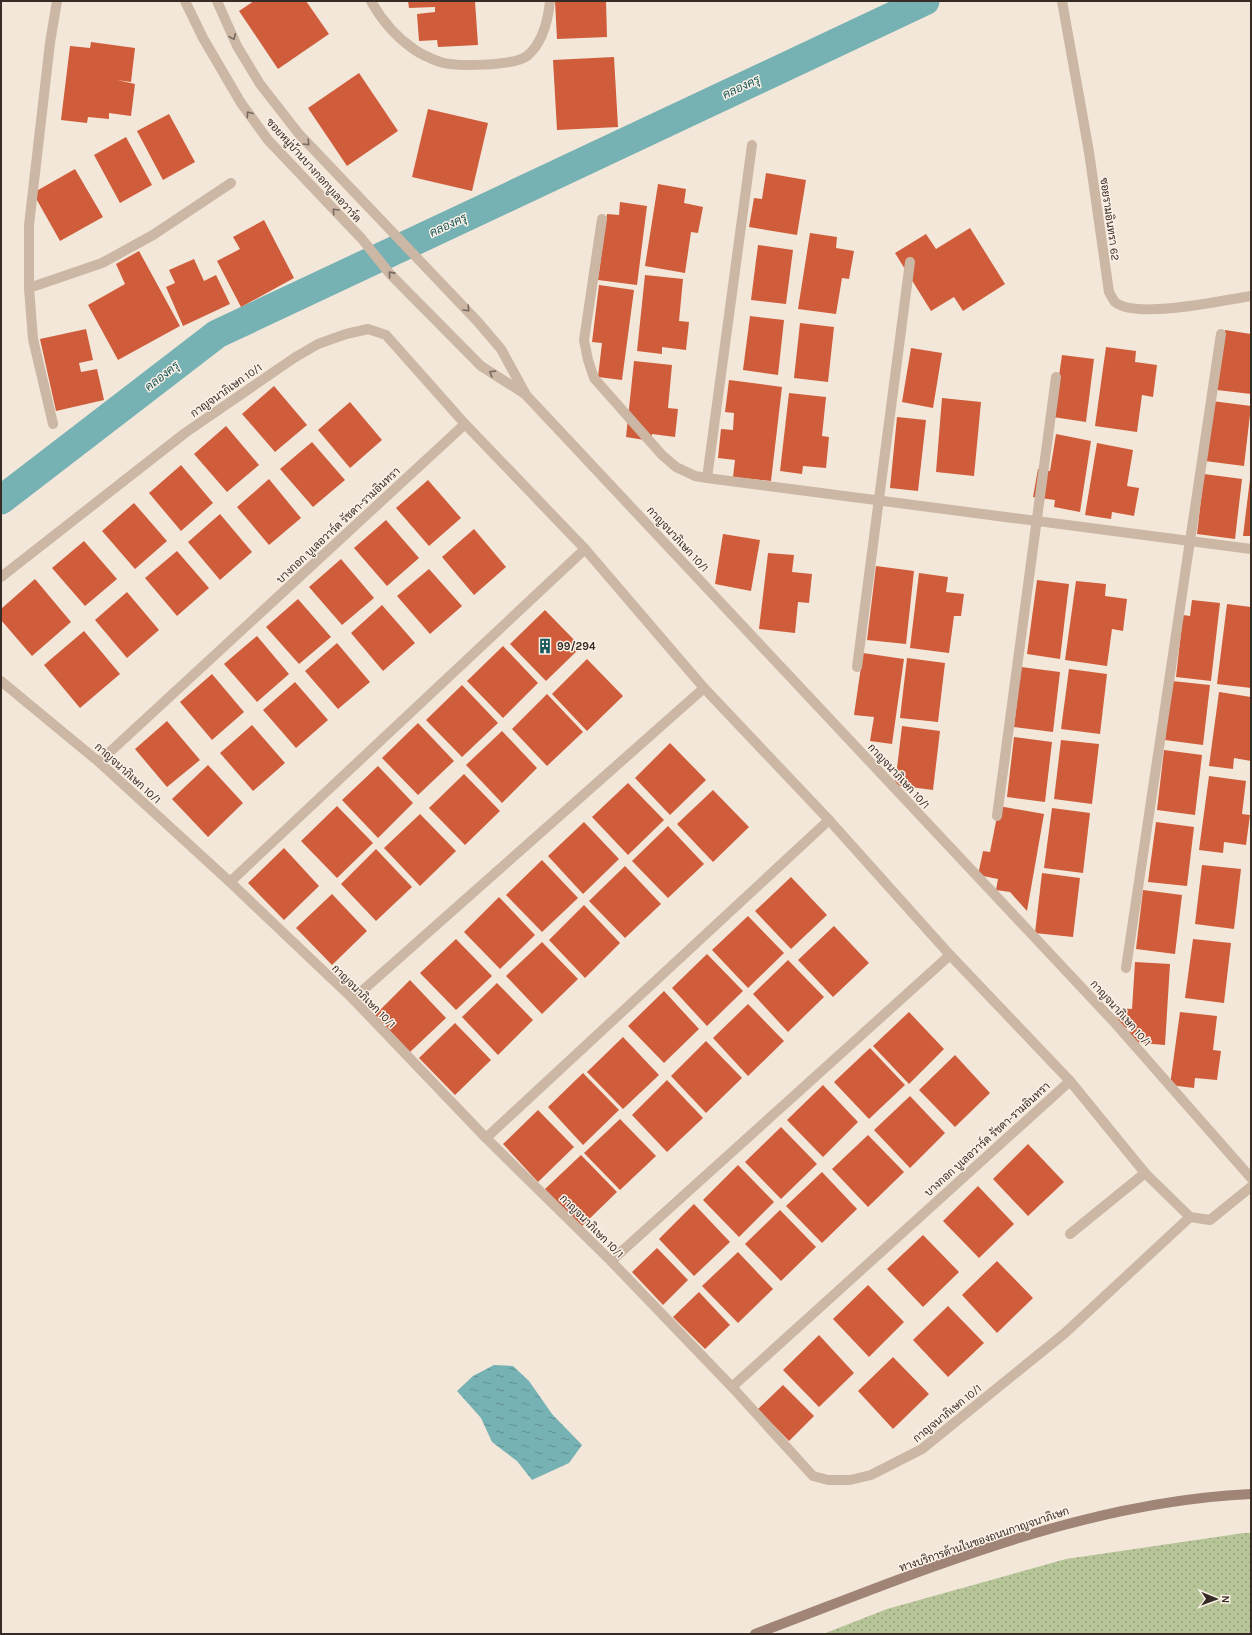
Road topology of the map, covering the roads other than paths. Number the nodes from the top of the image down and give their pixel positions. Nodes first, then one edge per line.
1 (57, 1) edge
2 (185, 1) edge
3 (217, 1) edge
4 (370, 1) edge
5 (550, 1) edge
6 (1062, 1) edge
7 (752, 145) dead end
8 (232, 183) dead end
9 (602, 219) dead end
10 (910, 262) dead end
11 (440, 281) joint
12 (29, 288) junction
13 (1251, 296) edge
14 (418, 302) joint
15 (1221, 334) dead end
16 (1056, 377) dead end
17 (525, 394) junction
18 (53, 424) dead end
19 (465, 424) junction
20 (707, 478) junction
21 (880, 501) junction
22 (1036, 522) junction
23 (1189, 541) junction
24 (1251, 549) edge
25 (584, 550) junction
26 (1, 577) edge
27 (857, 667) dead end
28 (1, 681) edge
29 (704, 688) junction
30 (99, 762) junction
31 (997, 816) dead end
32 (829, 820) junction
33 (230, 882) junction
34 (950, 955) junction
35 (1126, 968) dead end
36 (352, 999) junction
37 (1070, 1080) junction
38 (486, 1138) junction
39 (1145, 1173) junction
40 (1251, 1178) edge
41 (1251, 1187) edge
42 (1190, 1217) junction
43 (1070, 1234) dead end
44 (611, 1261) junction
45 (732, 1387) junction
46 (1251, 1494) edge
47 (755, 1634) edge

1 - 12 street
14 -> 2 street, ซอยหมู่บ้านบางกอกบูเลอวาร์ด
3 -> 11 street, ซอยหมู่บ้านบางกอกบูเลอวาร์ด
4 - 5 street
6 - 13 street, ซอยรามอินทรา 62
7 - 20 street
8 - 12 street
9 - 20 street
10 - 21 street
11 -> 17 street, กาญจนาภิเษก 10/1
12 - 18 street
17 -> 14 street, กาญจนาภิเษก 10/1
15 - 23 street
16 - 22 street
17 - 40 street, กาญจนาภิเษก 10/1
19 - 25 street
19 - 26 street, กาญจนาภิเษก 10/1
19 - 30 street, บางกอก บูเลอวาร์ด รัชดา-รามอินทรา
20 - 21 street
21 - 22 street
21 - 27 street
22 - 23 street
22 - 31 street
23 - 24 street
23 - 35 street
25 - 29 street
25 - 33 street
28 - 30 street, กาญจนาภิเษก 10/1
29 - 32 street
29 - 36 street
30 - 33 street, กาญจนาภิเษก 10/1
32 - 34 street
32 - 38 street
33 - 36 street, กาญจนาภิเษก 10/1
34 - 37 street
34 - 44 street
36 - 38 street, กาญจนาภิเษก 10/1
37 - 39 street
37 - 45 street, บางกอก บูเลอวาร์ด รัชดา-รามอินทรา
38 - 44 street, กาญจนาภิเษก 10/1
39 - 42 street
39 - 43 street
41 - 42 street
42 - 45 street, กาญจนาภิเษก 10/1
44 - 45 street, กาญจนาภิเษก 10/1
46 - 47 main road, ทางบริการด้านในของถนนกาญจนาภิเษก

